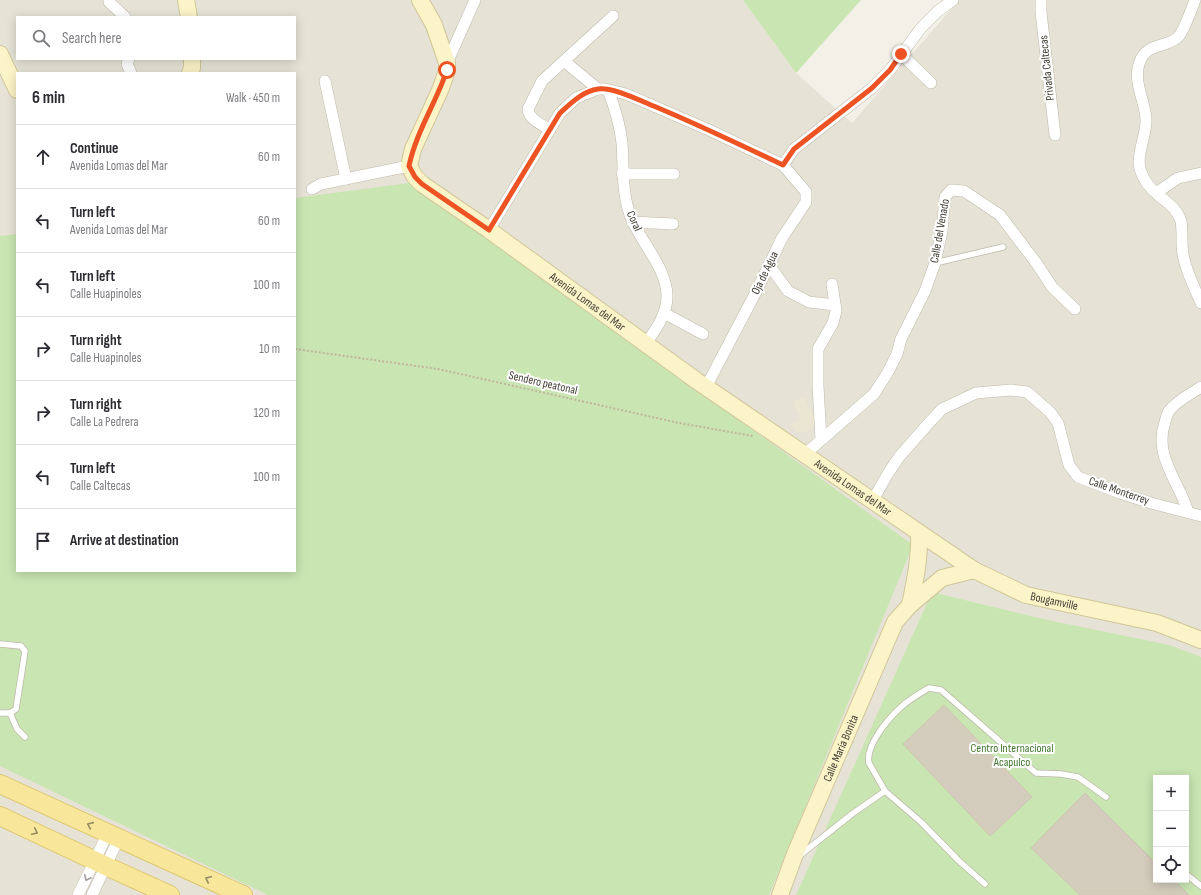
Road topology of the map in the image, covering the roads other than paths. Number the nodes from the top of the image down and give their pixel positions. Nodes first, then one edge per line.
1 (109, 0) edge
2 (186, 0) edge
3 (420, 0) edge
4 (475, 0) edge
5 (953, 0) edge
6 (1041, 0) edge
7 (1196, 0) edge
8 (124, 16) edge
9 (189, 16) edge
10 (613, 16) dead end
11 (0, 54) edge
12 (901, 54) junction
13 (129, 60) edge
14 (192, 60) edge
15 (564, 61) junction
16 (447, 63) junction
17 (131, 72) edge
18 (190, 72) edge
19 (325, 81) dead end
20 (931, 83) dead end
21 (16, 88) edge
22 (603, 90) junction
23 (550, 130) junction
24 (1055, 135) dead end
25 (783, 165) junction
26 (409, 166) junction
27 (1201, 173) edge
28 (622, 174) junction
29 (674, 174) dead end
30 (346, 178) junction
31 (312, 189) dead end
32 (1156, 193) junction
33 (632, 222) junction
34 (673, 224) dead end
35 (489, 230) junction
36 (1002, 248) dead end
37 (935, 263) junction
38 (769, 265) junction
39 (832, 284) dead end
40 (1201, 302) edge
41 (835, 305) junction
42 (1075, 309) dead end
43 (664, 313) junction
44 (702, 334) dead end
45 (646, 343) junction
46 (706, 387) junction
47 (1201, 387) edge
48 (822, 439) junction
49 (804, 454) junction
50 (873, 500) junction
51 (1188, 512) junction
52 (1201, 516) edge
53 (919, 533) junction
54 (974, 570) junction
55 (910, 605) junction
56 (1201, 640) edge
57 (0, 644) edge
58 (0, 713) edge
59 (10, 713) junction
60 (25, 737) dead end
61 (0, 784) edge
62 (885, 791) junction
63 (1106, 797) dead end
64 (0, 816) edge
65 (114, 835) junction
66 (792, 861) junction
67 (100, 863) junction
68 (1189, 876) edge
69 (985, 884) dead end
70 (1201, 886) edge
71 (78, 895) edge
72 (92, 895) edge
73 (170, 895) edge
74 (243, 895) edge
75 (780, 895) edge

1 - 8 street
2 - 9 main road
3 - 16 main road
4 - 16 street
5 - 12 street
6 - 24 street, Privada Caltecas
7 - 32 street
10 - 15 street
11 - 21 main road
12 - 20 street
12 - 25 street
13 - 17 street
14 - 18 main road
15 - 22 street
15 - 23 street
16 - 26 main road
19 - 30 street
22 - 23 street
22 - 25 street
22 - 28 street, Coral
23 - 35 street
25 - 38 street, Oja de Agua
26 - 30 street
26 - 35 main road, Avenida Lomas del Mar
27 - 32 street
28 - 29 street
28 - 33 street, Coral
30 - 31 street
32 - 40 street
33 - 34 street
33 - 43 street, Coral
35 - 45 main road, Avenida Lomas del Mar
36 - 37 lane
37 - 42 street, Calle del Venado
37 - 48 street, Calle del Venado
38 - 41 street
38 - 46 street, Oja de Agua
39 - 41 street
41 - 48 street
43 - 44 street
43 - 45 street, Coral
45 - 46 main road, Avenida Lomas del Mar
46 - 49 main road, Avenida Lomas del Mar
47 - 51 street
48 - 49 street, Calle del Venado
49 - 50 main road, Avenida Lomas del Mar
50 - 51 street, Calle Monterrey
50 - 53 main road, Avenida Lomas del Mar
51 - 52 street, Calle Monterrey
53 - 54 main road, Bougamville
53 - 55 main road
54 - 55 main road, Calle María Bonita
54 - 56 main road, Bougamville
55 - 66 main road, Calle María Bonita
57 - 59 lane
58 - 59 lane
59 - 60 lane
65 -> 61 main road
62 - 63 lane
62 - 66 lane
62 - 69 lane
64 -> 67 main road
65 - 67 street
74 -> 65 main road
66 - 75 main road, Calle María Bonita
67 -> 71 street
67 - 72 street
67 - 73 main road
68 - 70 lane

